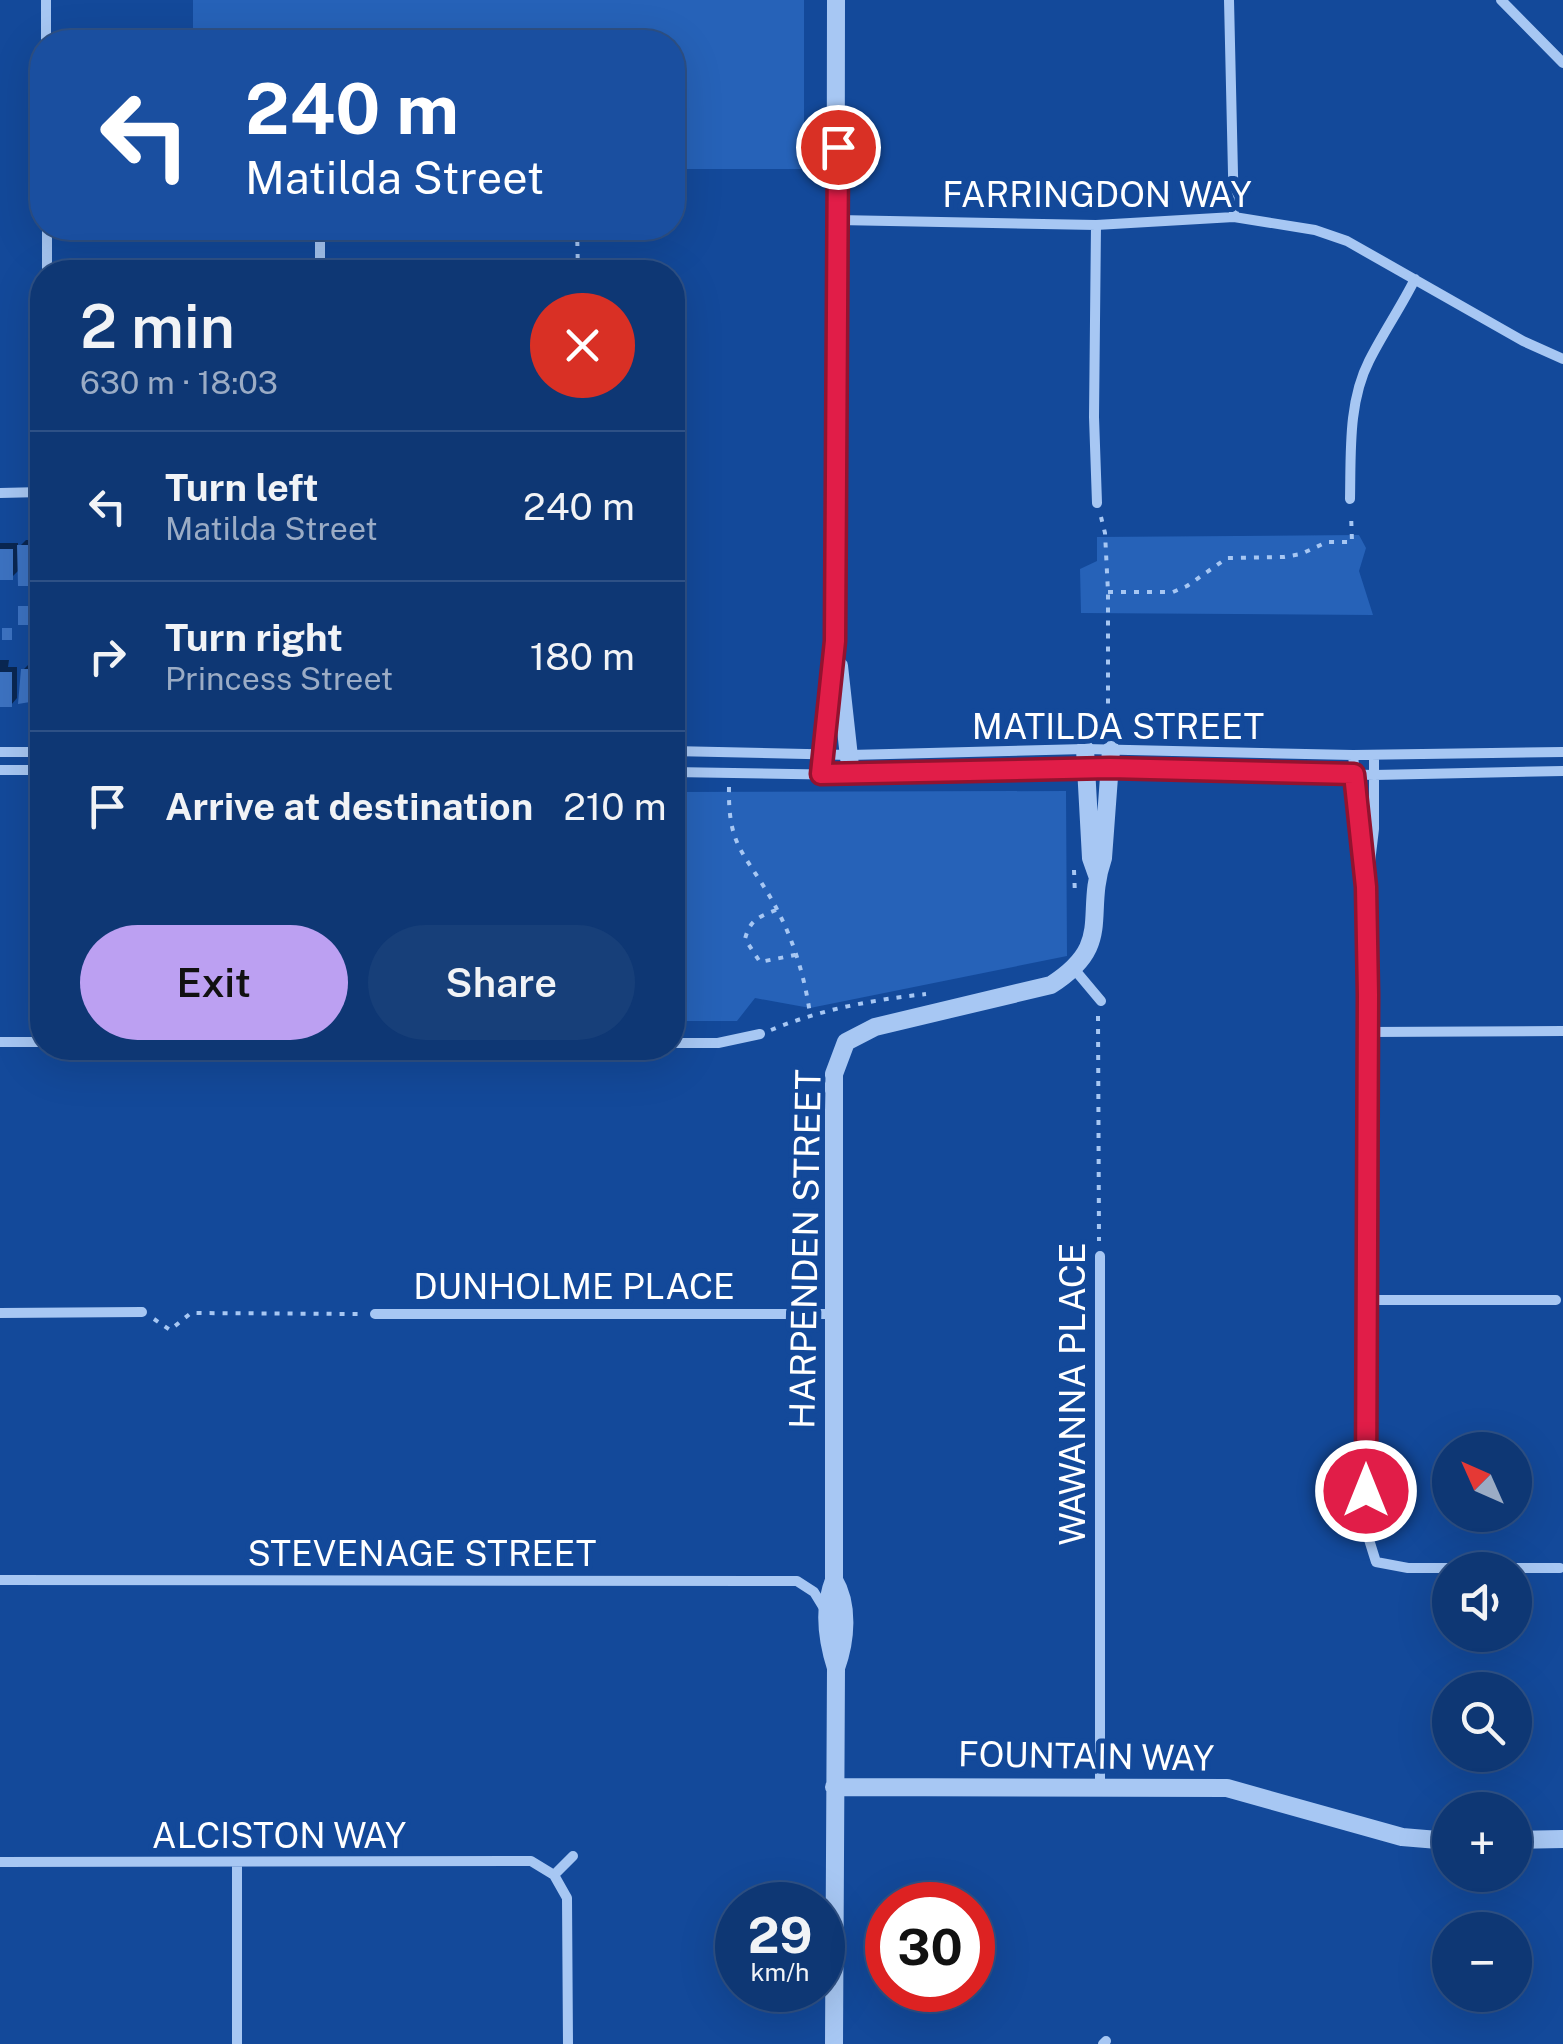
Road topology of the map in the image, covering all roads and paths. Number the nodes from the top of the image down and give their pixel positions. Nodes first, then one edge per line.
1 (46, 0) edge
2 (836, 0) edge
3 (1229, 0) edge
4 (1501, 0) edge
5 (46, 30) edge
6 (1563, 62) edge
7 (1234, 217) junction
8 (838, 220) junction
9 (1096, 224) junction
10 (1414, 279) junction
11 (1563, 360) edge
12 (0, 492) edge
13 (30, 492) edge
14 (1350, 498) joint
15 (1097, 503) joint
16 (1108, 592) junction
17 (835, 641) junction
18 (0, 752) edge
19 (30, 752) edge
20 (685, 752) edge
21 (1563, 752) edge
22 (821, 754) junction
23 (850, 755) junction
24 (1109, 756) junction
25 (1353, 756) junction
26 (1374, 756) junction
27 (1085, 759) junction
28 (0, 770) edge
29 (30, 770) edge
30 (685, 772) edge
31 (1563, 772) edge
32 (821, 774) junction
33 (1354, 774) junction
34 (851, 775) junction
35 (1374, 775) junction
36 (729, 787) dead end
37 (1074, 857) dead end
38 (1097, 875) junction
39 (1366, 887) junction
40 (1075, 904) dead end
41 (776, 910) junction
42 (797, 954) junction
43 (1075, 970) junction
44 (942, 992) dead end
45 (1101, 1001) joint
46 (810, 1014) junction
47 (1563, 1031) edge
48 (1369, 1032) junction
49 (760, 1034) joint
50 (0, 1042) edge
51 (30, 1042) edge
52 (685, 1043) edge
53 (1100, 1256) joint
54 (1366, 1300) junction
55 (1556, 1300) dead end
56 (142, 1312) joint
57 (0, 1313) edge
58 (375, 1314) joint
59 (834, 1314) junction
60 (1560, 1568) dead end
61 (0, 1580) edge
62 (834, 1580) junction
63 (828, 1616) junction
64 (836, 1668) junction
65 (834, 1786) junction
66 (1100, 1787) junction
67 (1432, 1840) edge
68 (1532, 1840) edge
69 (1563, 1840) edge
70 (573, 1856) dead end
71 (0, 1862) edge
72 (237, 1862) junction
73 (554, 1875) junction
74 (237, 2044) edge
75 (568, 2044) edge
76 (834, 2044) edge

1 - 5 street
2 - 8 street
3 - 7 street
4 - 6 street
7 - 9 street, FARRINGDON WAY
7 - 10 street, FARRINGDON WAY
8 - 9 street, FARRINGDON WAY
8 - 17 street
9 - 15 street
10 - 11 street, FARRINGDON WAY
10 - 14 street
12 - 13 street
14 - 16 path
15 - 16 path
16 - 24 path
17 - 22 street
17 - 23 street
18 - 19 street
20 - 22 street, MATILDA STREET
21 - 26 street, MATILDA STREET
22 - 23 street, MATILDA STREET
22 - 32 street
23 - 27 street, MATILDA STREET
23 - 34 street
24 - 25 street, MATILDA STREET
24 - 27 street, MATILDA STREET
24 - 27 street, MATILDA STREET
24 - 33 street, MATILDA STREET
24 - 38 street
25 - 26 street, MATILDA STREET
25 - 33 street
26 - 35 street
27 - 34 street, MATILDA STREET
27 - 38 street
28 - 29 street
30 - 32 street, MATILDA STREET
31 - 35 street, MATILDA STREET
32 - 34 street, MATILDA STREET
33 - 35 street, MATILDA STREET
33 - 39 street
35 - 39 street
36 - 41 path
37 - 40 path
38 - 43 street
39 - 48 street
41 - 42 path
41 - 42 path
42 - 46 path
43 - 45 street
43 - 59 street, HARPENDEN STREET
44 - 46 path
45 - 53 path, WAWANNA PLACE
46 - 49 path
47 - 48 street
48 - 54 street
49 - 52 street
50 - 51 street
53 - 66 street, WAWANNA PLACE
54 - 55 street
54 - 60 street
56 - 57 street
56 - 58 path
58 - 59 street, DUNHOLME PLACE
59 - 62 street, HARPENDEN STREET
61 - 63 street, STEVENAGE STREET
62 - 63 street, HARPENDEN STREET
62 - 64 street, HARPENDEN STREET
63 - 64 street, HARPENDEN STREET
64 - 65 street, HARPENDEN STREET
65 - 66 street, FOUNTAIN WAY
65 - 76 street, HARPENDEN STREET
66 - 67 street, FOUNTAIN WAY
68 - 69 street
70 - 73 street
71 - 72 street, ALCISTON WAY
72 - 73 street, ALCISTON WAY
72 - 74 street
73 - 75 street

